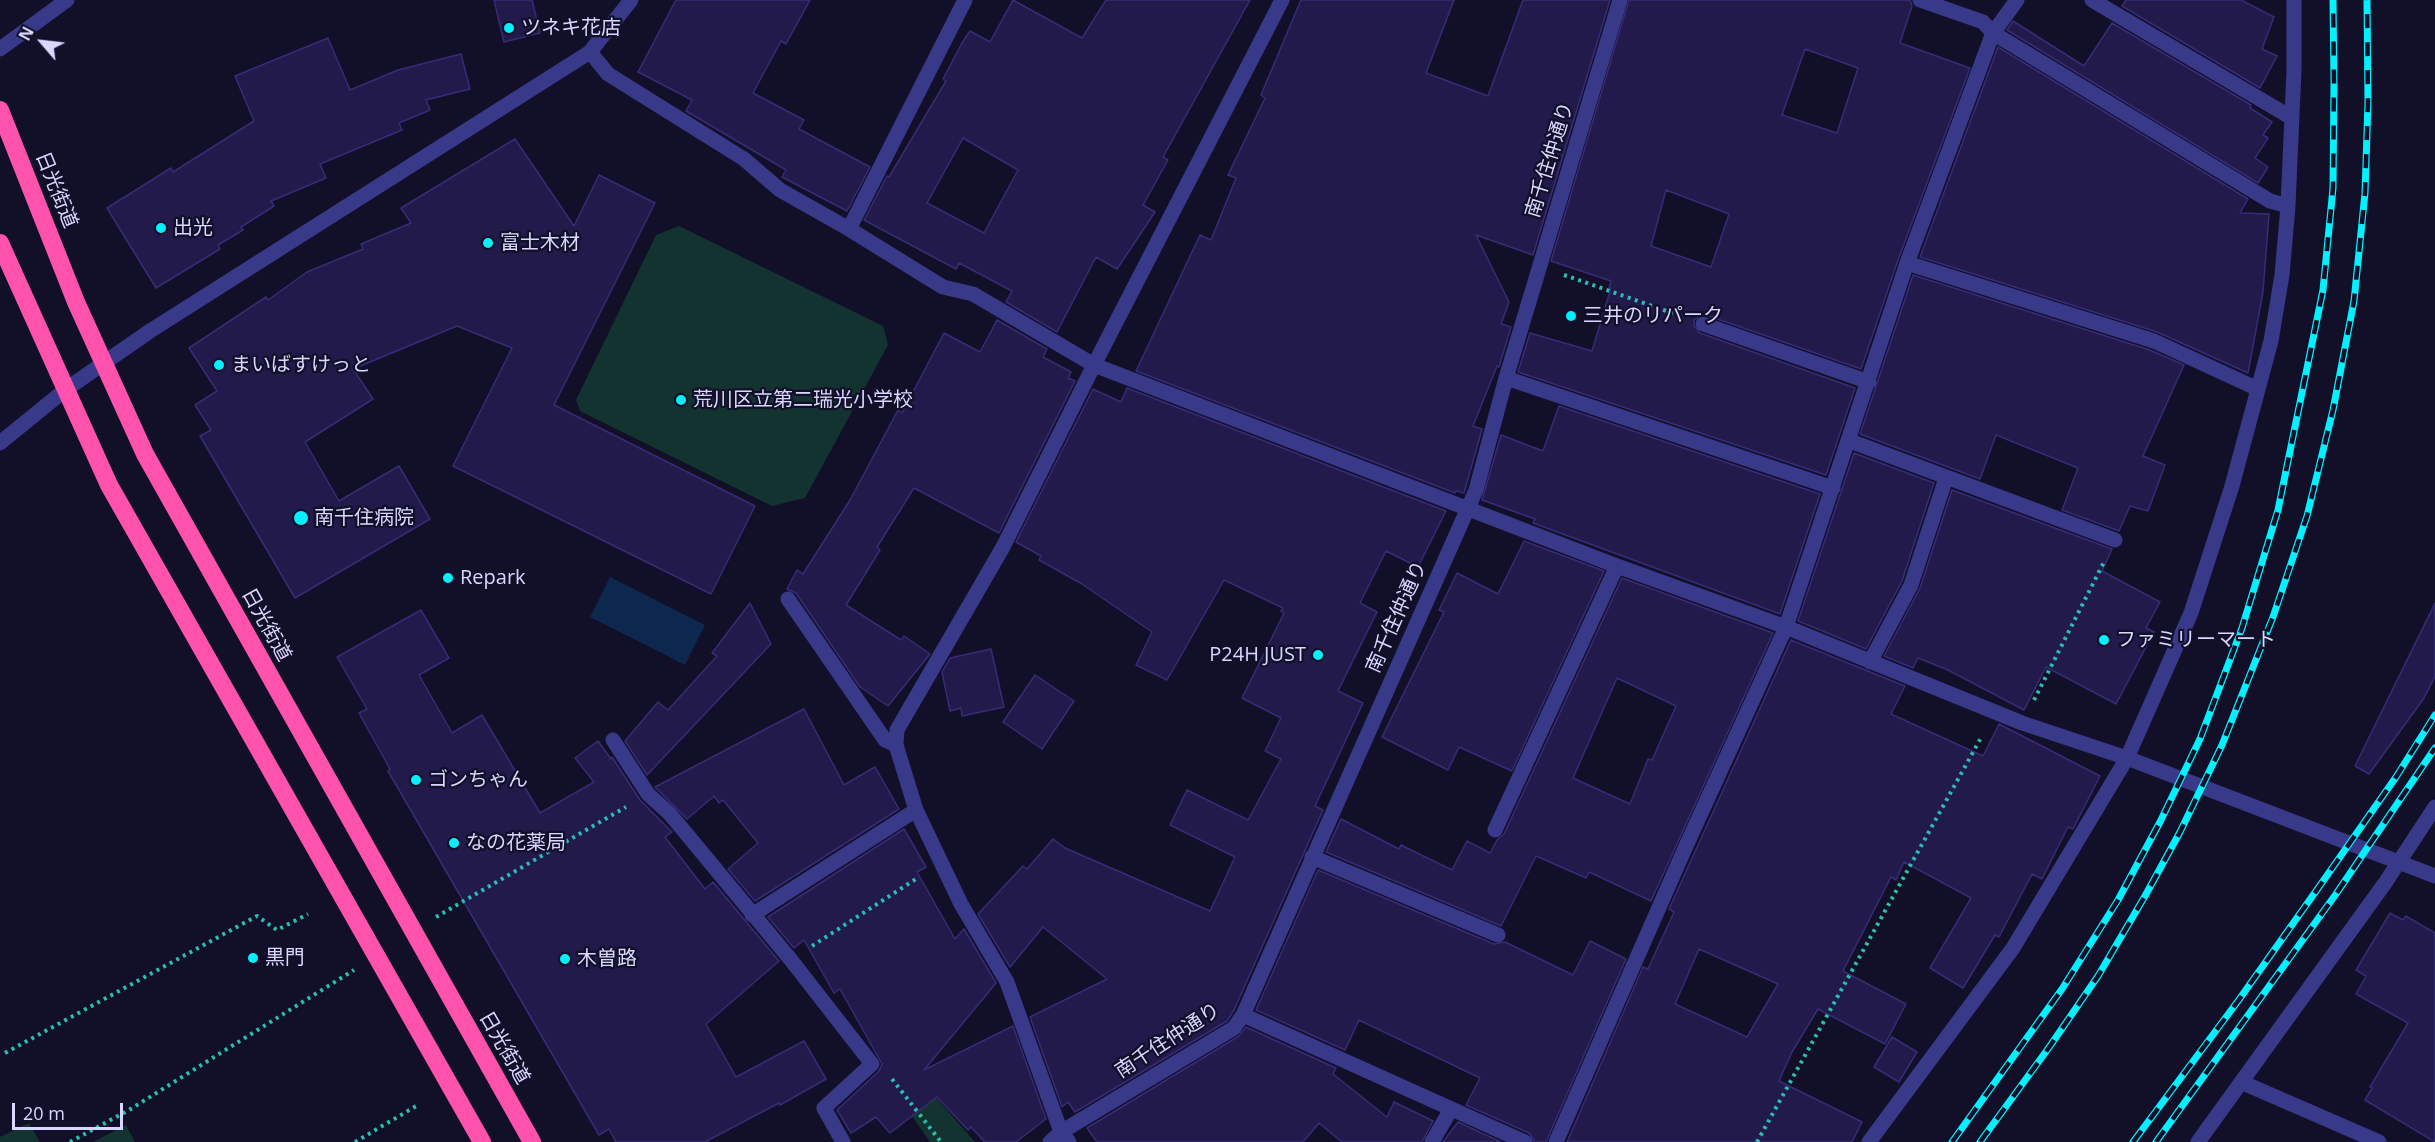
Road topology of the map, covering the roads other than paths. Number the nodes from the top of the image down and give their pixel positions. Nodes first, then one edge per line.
1 (67, 0) edge
2 (631, 0) edge
3 (965, 0) edge
4 (1282, 0) edge
5 (1620, 0) edge
6 (1920, 0) edge
7 (2017, 0) edge
8 (2092, 0) edge
9 (2294, 0) edge
10 (1993, 33) junction
11 (0, 49) edge
12 (590, 52) junction
13 (0, 110) edge
14 (2292, 118) junction
15 (2288, 206) junction
16 (849, 229) junction
17 (0, 243) edge
18 (1907, 263) junction
19 (6, 274) edge
20 (1703, 324) road end
21 (103, 363) junction
22 (1094, 365) junction
23 (1506, 378) junction
24 (1869, 382) junction
25 (2258, 389) junction
26 (64, 390) junction
27 (1850, 441) junction
28 (0, 443) edge
29 (1946, 478) junction
30 (1833, 488) junction
31 (1468, 508) junction
32 (2115, 540) road end
33 (1617, 566) junction
34 (788, 599) dead end
35 (1786, 627) junction
36 (1870, 662) junction
37 (613, 740) dead end
38 (896, 745) junction
39 (2127, 758) junction
40 (2435, 807) edge
41 (916, 810) junction
42 (1495, 830) dead end
43 (1312, 857) junction
44 (2399, 863) junction
45 (2435, 876) edge
46 (752, 915) junction
47 (1498, 935) dead end
48 (1243, 1015) junction
49 (2241, 1082) junction
50 (1451, 1109) junction
51 (1060, 1139) edge
52 (482, 1142) edge
53 (532, 1142) edge
54 (843, 1142) edge
55 (1432, 1142) edge
56 (1525, 1142) edge
57 (1556, 1142) edge
58 (1869, 1142) edge
59 (2198, 1142) edge
60 (2379, 1142) edge

1 - 11 street
2 - 12 street
3 - 16 street
4 - 22 street
5 - 23 street, 南千住仲通り
6 - 10 street
7 - 10 street
8 - 14 street
9 - 14 street
10 - 15 street
10 - 18 street
12 - 16 street
12 - 21 street
13 - 21 highway, 日光街道
14 - 15 street
15 - 25 street
16 - 22 street
17 - 19 highway
18 - 24 street
18 - 25 street
19 - 26 highway
20 - 24 street
21 - 26 street
21 - 53 highway, 日光街道
22 - 31 street
22 - 38 street
23 - 30 street
23 - 31 street, 南千住仲通り
24 - 27 street
25 - 39 street
26 - 28 street
26 - 52 highway
27 - 29 street
27 - 30 street
29 - 32 street
29 - 36 street
30 - 35 street
31 - 33 street
31 - 43 street, 南千住仲通り
33 - 35 street
33 - 42 street
34 - 38 street
35 - 36 street
35 - 57 street
36 - 39 street
37 - 46 street
38 - 41 street
39 - 44 street
39 - 58 street
40 - 44 street
41 - 46 street
41 - 51 street
43 - 47 street
43 - 48 street, 南千住仲通り
44 - 45 street
44 - 49 street
46 - 54 street
48 - 50 street
48 - 51 street, 南千住仲通り
49 - 59 street
49 - 60 street
50 - 55 street
50 - 56 street

